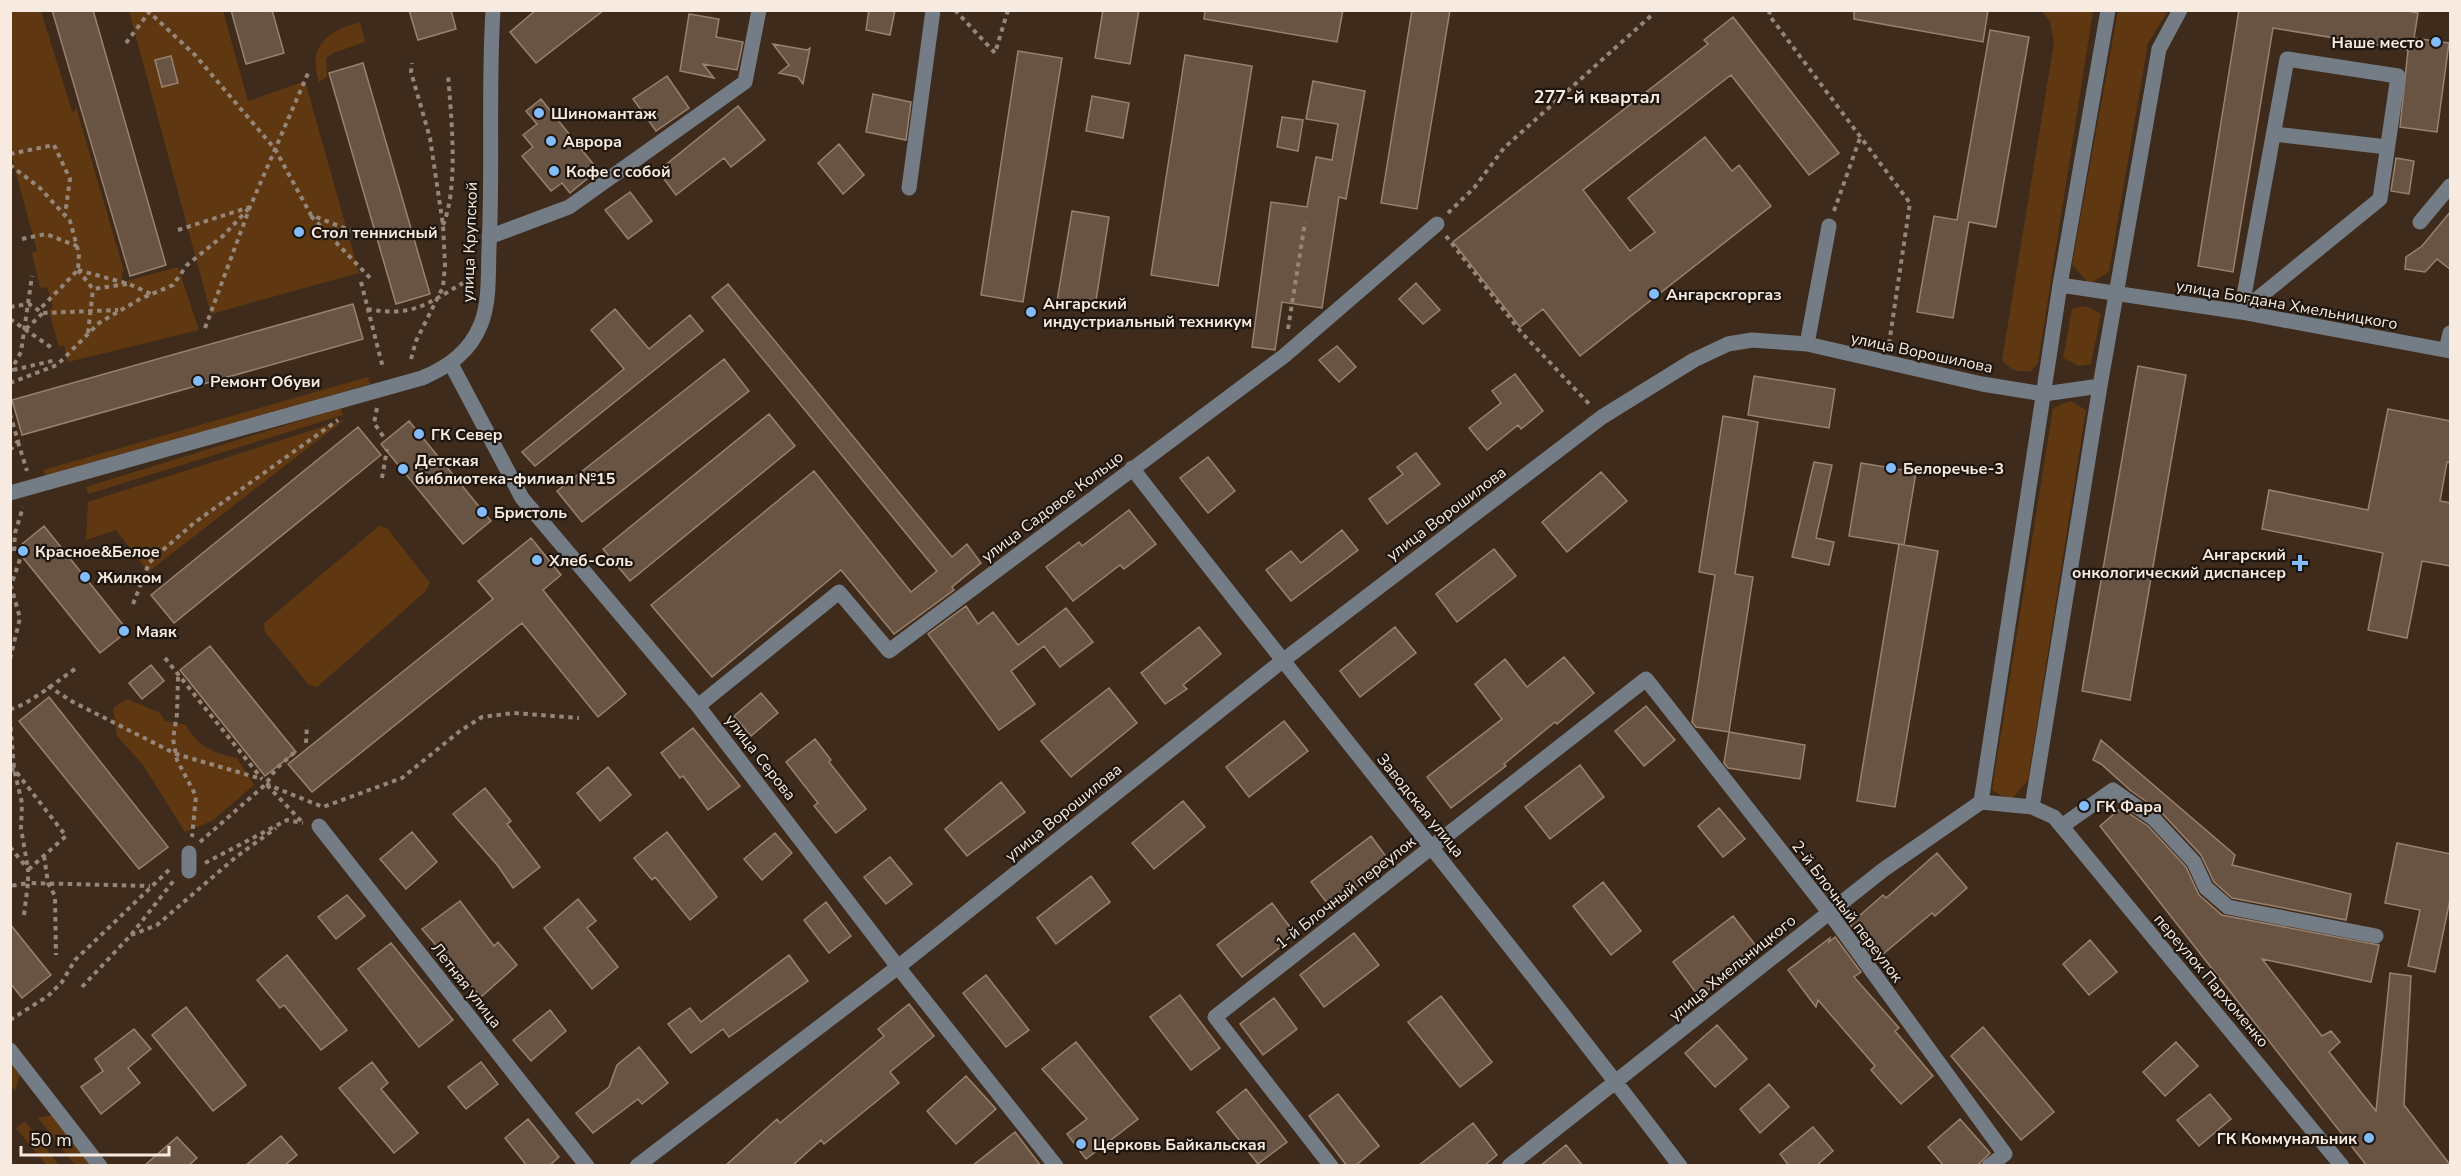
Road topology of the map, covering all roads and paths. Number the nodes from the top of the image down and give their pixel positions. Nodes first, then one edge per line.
1 (493, 10) edge
2 (759, 10) edge
3 (933, 10) edge
4 (955, 10) edge
5 (1008, 10) edge
6 (1770, 10) edge
7 (2108, 10) edge
8 (2180, 10) edge
9 (149, 11) edge
10 (1653, 14) dead end
11 (126, 43) dead end
12 (411, 63) dead end
13 (309, 71) dead end
14 (448, 74) dead end
15 (2274, 134) junction
16 (1860, 138) junction
17 (2387, 147) junction
18 (276, 152) junction
19 (10, 154) edge
20 (10, 165) edge
21 (2451, 186) edge
22 (909, 188) dead end
23 (250, 207) junction
24 (65, 215) junction
25 (311, 215) junction
26 (1305, 222) dead end
27 (2420, 222) dead end
28 (1437, 224) junction
29 (443, 225) junction
30 (1828, 226) joint
31 (178, 230) dead end
32 (357, 233) dead end
33 (489, 237) junction
34 (22, 239) dead end
35 (78, 252) junction
36 (78, 270) junction
37 (32, 276) dead end
38 (370, 279) dead end
39 (361, 282) dead end
40 (463, 283) dead end
41 (129, 284) junction
42 (2060, 285) junction
43 (93, 290) junction
44 (151, 294) junction
45 (2118, 295) junction
46 (436, 299) junction
47 (29, 304) junction
48 (10, 307) edge
49 (368, 309) junction
50 (42, 310) junction
51 (121, 310) junction
52 (90, 311) junction
53 (2241, 312) junction
54 (10, 319) edge
55 (205, 328) dead end
56 (25, 329) junction
57 (88, 333) junction
58 (2451, 333) edge
59 (1807, 344) junction
60 (1889, 344) dead end
61 (52, 348) dead end
62 (2448, 350) edge
63 (1284, 356) junction
64 (411, 359) dead end
65 (56, 360) dead end
66 (451, 364) junction
67 (383, 368) dead end
68 (11, 371) edge
69 (10, 383) edge
70 (2100, 386) junction
71 (2044, 394) junction
72 (378, 407) dead end
73 (10, 414) edge
74 (1602, 417) junction
75 (339, 420) dead end
76 (385, 439) dead end
77 (18, 441) junction
78 (387, 449) dead end
79 (10, 450) edge
80 (1132, 468) junction
81 (27, 471) dead end
82 (382, 478) dead end
83 (10, 493) edge
84 (25, 503) dead end
85 (14, 551) dead end
86 (20, 560) dead end
87 (133, 604) dead end
88 (165, 658) dead end
89 (10, 659) edge
90 (1281, 662) junction
91 (78, 667) dead end
92 (178, 676) junction
93 (1646, 679) joint
94 (48, 686) junction
95 (698, 706) junction
96 (10, 709) edge
97 (10, 718) edge
98 (579, 718) dead end
99 (308, 725) dead end
100 (306, 743) dead end
101 (295, 752) dead end
102 (176, 754) junction
103 (12, 770) edge
104 (262, 779) junction
105 (266, 784) junction
106 (1981, 802) junction
107 (2032, 807) junction
108 (287, 820) dead end
109 (2058, 822) junction
110 (311, 825) joint
111 (10, 847) edge
112 (1432, 847) junction
113 (189, 852) junction
114 (44, 855) junction
115 (28, 869) junction
116 (189, 871) dead end
117 (28, 883) junction
118 (48, 883) junction
119 (10, 886) edge
120 (151, 886) junction
121 (1829, 912) junction
122 (24, 915) dead end
123 (131, 935) dead end
124 (2376, 936) dead end
125 (56, 955) dead end
126 (898, 967) junction
127 (10, 1020) edge
128 (10, 1050) edge
129 (1617, 1082) junction
130 (2337, 1164) edge
131 (100, 1166) edge
132 (587, 1166) edge
133 (637, 1166) edge
134 (1056, 1166) edge
135 (1331, 1166) edge
136 (1509, 1166) edge
137 (1680, 1166) edge
138 (1989, 1166) edge

1 - 33 street, улица Крупской
2 - 33 street
3 - 22 street
4 - 5 path
6 - 16 path
7 - 42 street
8 - 45 street
9 - 11 path
9 - 18 path
10 - 28 path
12 - 29 path
13 - 18 path
14 - 29 path
15 - 17 street
15 - 17 street
15 - 53 street
16 - 30 path
16 - 60 path
17 - 53 street
18 - 23 path
18 - 25 path
19 - 24 path
20 - 24 path
21 - 27 street
23 - 31 path
23 - 44 path
23 - 55 path
24 - 35 path
25 - 32 path
25 - 38 path
26 - 63 path
28 - 63 street, улица Садовое Кольцо
28 - 74 path
29 - 46 path
30 - 59 street
33 - 66 street, улица Крупской
34 - 35 path
35 - 36 path
36 - 41 path
36 - 43 path
36 - 50 path
37 - 47 path
39 - 49 path
40 - 46 path
41 - 43 path
41 - 44 path
42 - 45 street, улица Богдана Хмельницкого
42 - 71 street
43 - 52 path
44 - 51 path
45 - 53 street, улица Богдана Хмельницкого
45 - 70 street
46 - 49 path
46 - 64 path
47 - 48 path
47 - 50 path
47 - 56 path
49 - 67 path
50 - 52 path
50 - 56 path
51 - 52 path
51 - 57 path
52 - 57 path
53 - 62 street, улица Богдана Хмельницкого
54 - 56 path
56 - 61 path
56 - 68 path
57 - 69 path
58 - 62 street
59 - 71 street, улица Ворошилова
59 - 74 street, улица Ворошилова
63 - 80 street, улица Садовое Кольцо
65 - 68 path
66 - 83 street, улица Крупской
66 - 95 street, улица Серова
70 - 71 street, улица Ворошилова
70 - 107 street
71 - 106 street
72 - 76 path
73 - 77 path
74 - 90 street, улица Ворошилова
75 - 87 path
77 - 79 path
77 - 81 path
78 - 82 path
80 - 90 street, Заводская улица
80 - 95 street, улица Садовое Кольцо
84 - 85 path
86 - 89 path
88 - 92 path
90 - 112 street, Заводская улица
90 - 126 street, улица Ворошилова
91 - 94 path
92 - 102 path
92 - 104 path
93 - 112 street, 1-й Блочный переулок
93 - 121 street, 2-й Блочный переулок
94 - 96 path
94 - 102 path
95 - 126 street, улица Серова
97 - 103 path
98 - 105 path
99 - 100 path
101 - 105 path
102 - 104 path
102 - 113 path
103 - 114 path
103 - 115 path
104 - 105 path
105 - 110 path
105 - 113 path
106 - 107 street
106 - 121 street, улица Хмельницкого
107 - 109 street
108 - 123 path
109 - 124 street
109 - 130 street, переулок Пархоменко
110 - 132 street, Летняя улица
111 - 115 path
112 - 129 street, Заводская улица
112 - 135 street, 1-й Блочный переулок
113 - 116 street
113 - 120 path
114 - 115 path
114 - 118 path
115 - 117 path
117 - 118 path
117 - 119 path
117 - 122 path
118 - 120 path
118 - 125 path
120 - 127 path
121 - 129 street, улица Хмельницкого
121 - 138 street, 2-й Блочный переулок
126 - 133 street, улица Ворошилова
126 - 134 street, улица Серова
128 - 131 street
129 - 136 street, улица Хмельницкого
129 - 137 street, Заводская улица

